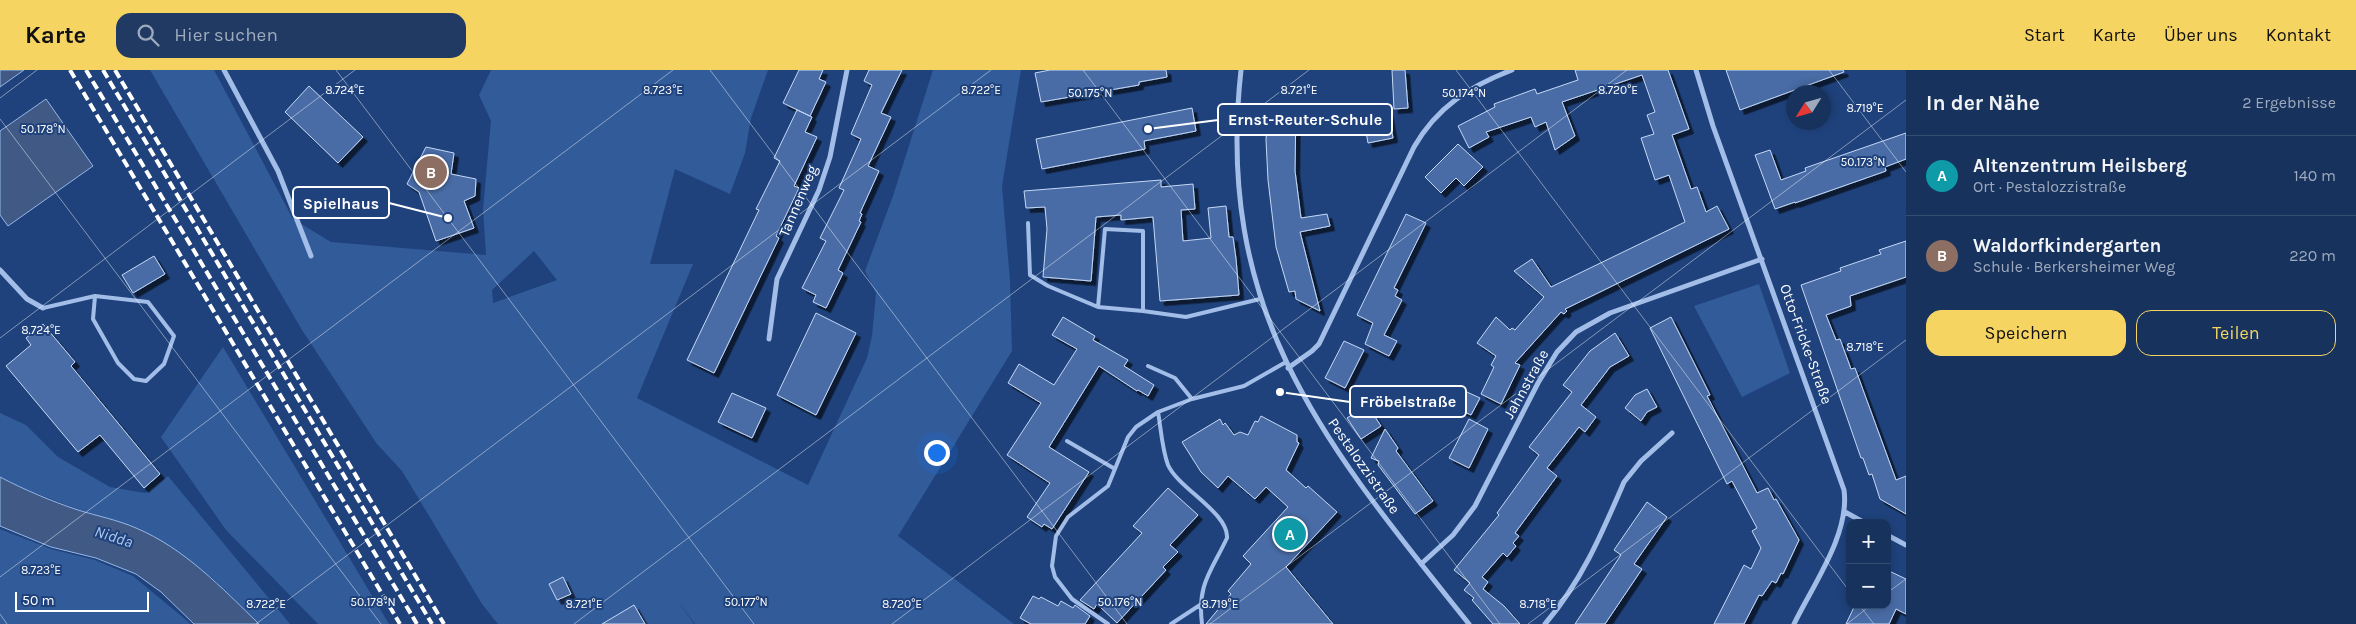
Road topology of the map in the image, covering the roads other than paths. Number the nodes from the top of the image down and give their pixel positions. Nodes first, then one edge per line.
1 (224, 70) edge
2 (847, 70) edge
3 (1242, 70) edge
4 (1512, 70) edge
5 (1696, 70) edge
6 (1028, 223) dead end
7 (312, 256) dead end
8 (1762, 259) junction
9 (0, 270) edge
10 (94, 296) junction
11 (1260, 299) junction
12 (1098, 307) junction
13 (43, 308) joint
14 (1143, 311) junction
15 (769, 339) dead end
16 (1287, 365) junction
17 (1148, 366) dead end
18 (1192, 399) junction
19 (1158, 412) junction
20 (1672, 433) dead end
21 (1067, 441) dead end
22 (1115, 469) junction
23 (1845, 512) junction
24 (1858, 519) edge
25 (1891, 537) edge
26 (1906, 545) edge
27 (1421, 564) junction
28 (1200, 605) junction
29 (1108, 624) edge
30 (1172, 624) edge
31 (1202, 624) edge
32 (1469, 624) edge
33 (1545, 624) edge
34 (1794, 624) edge

1 - 7 street
2 - 15 street, Tannenweg
3 - 11 street, Pestalozzistraße
4 - 16 street
5 - 8 street, Otto-Fricke-Straße
6 - 12 lane
8 - 23 street, Otto-Fricke-Straße
8 - 27 street, Jahnstraße
9 - 13 street
10 - 10 lane
10 - 13 lane
11 - 14 lane
11 - 16 street, Pestalozzistraße
12 - 14 lane
12 - 14 lane
16 - 18 lane
16 - 27 street, Pestalozzistraße
17 - 18 lane
18 - 19 lane
19 - 22 lane
19 - 28 lane
20 - 33 street
21 - 22 lane
22 - 29 lane
23 - 24 street
23 - 34 street, Otto-Fricke-Straße
25 - 26 street
27 - 32 street, Pestalozzistraße
28 - 30 lane
28 - 31 lane

